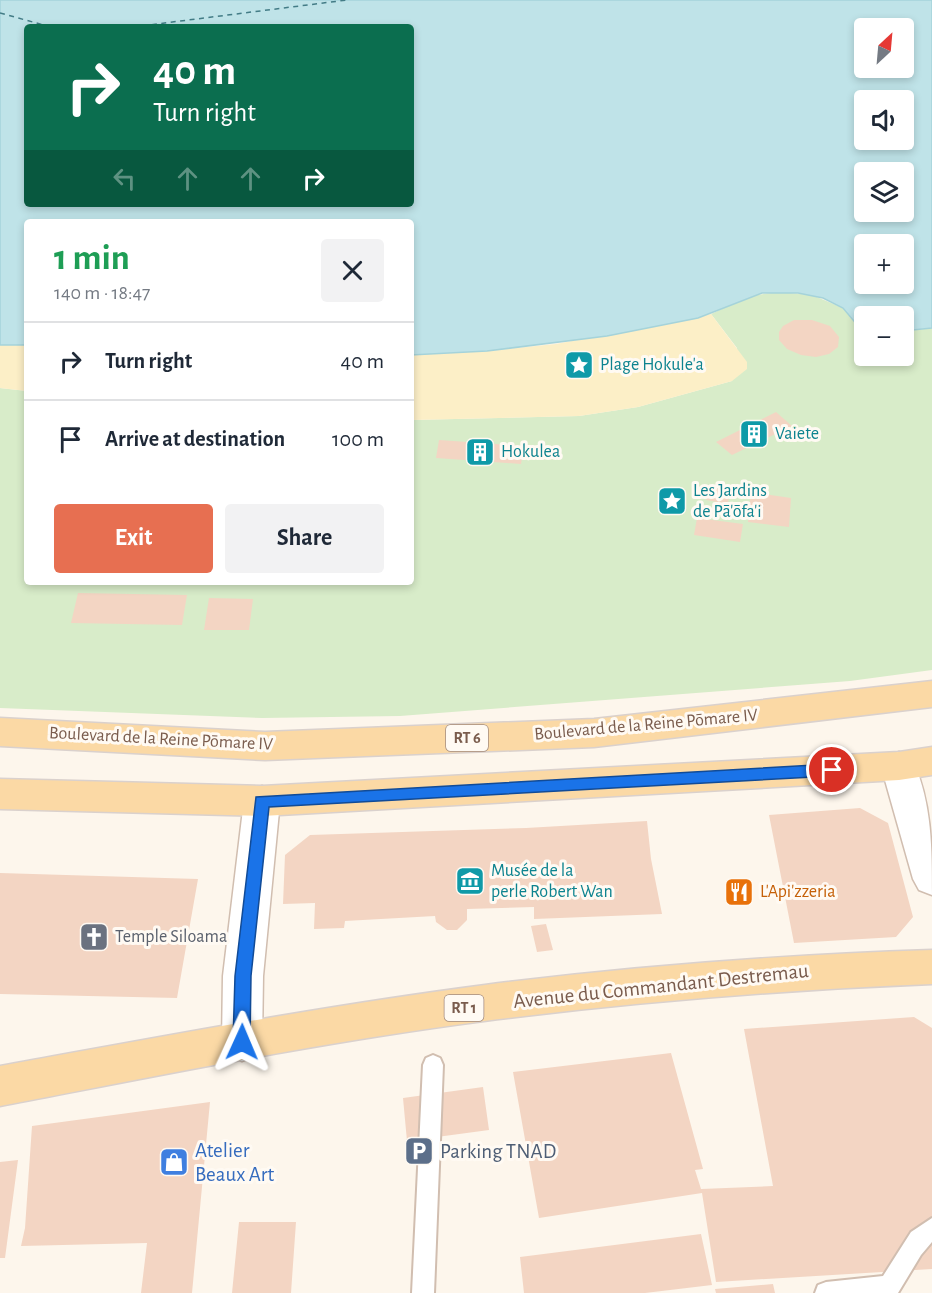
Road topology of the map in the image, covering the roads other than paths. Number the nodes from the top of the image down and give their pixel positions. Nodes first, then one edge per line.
1 (932, 694) edge
2 (0, 732) edge
3 (916, 763) edge
4 (0, 794) edge
5 (262, 801) junction
6 (932, 879) edge
7 (932, 967) edge
8 (242, 1042) junction
9 (433, 1065) dead end
10 (0, 1086) edge
11 (932, 1229) edge
12 (890, 1290) edge
13 (423, 1293) edge
14 (826, 1293) edge

1 - 2 main road, Boulevard de la Reine Pōmare IV / RT 6
3 - 5 main road
3 - 6 street
4 - 5 main road
5 - 8 street
7 - 8 main road, Avenue du Commandant Destremau / RT 1
8 - 10 main road, Avenue du Commandant Destremau / RT 1
9 - 13 lane
11 - 12 lane
12 - 14 lane

